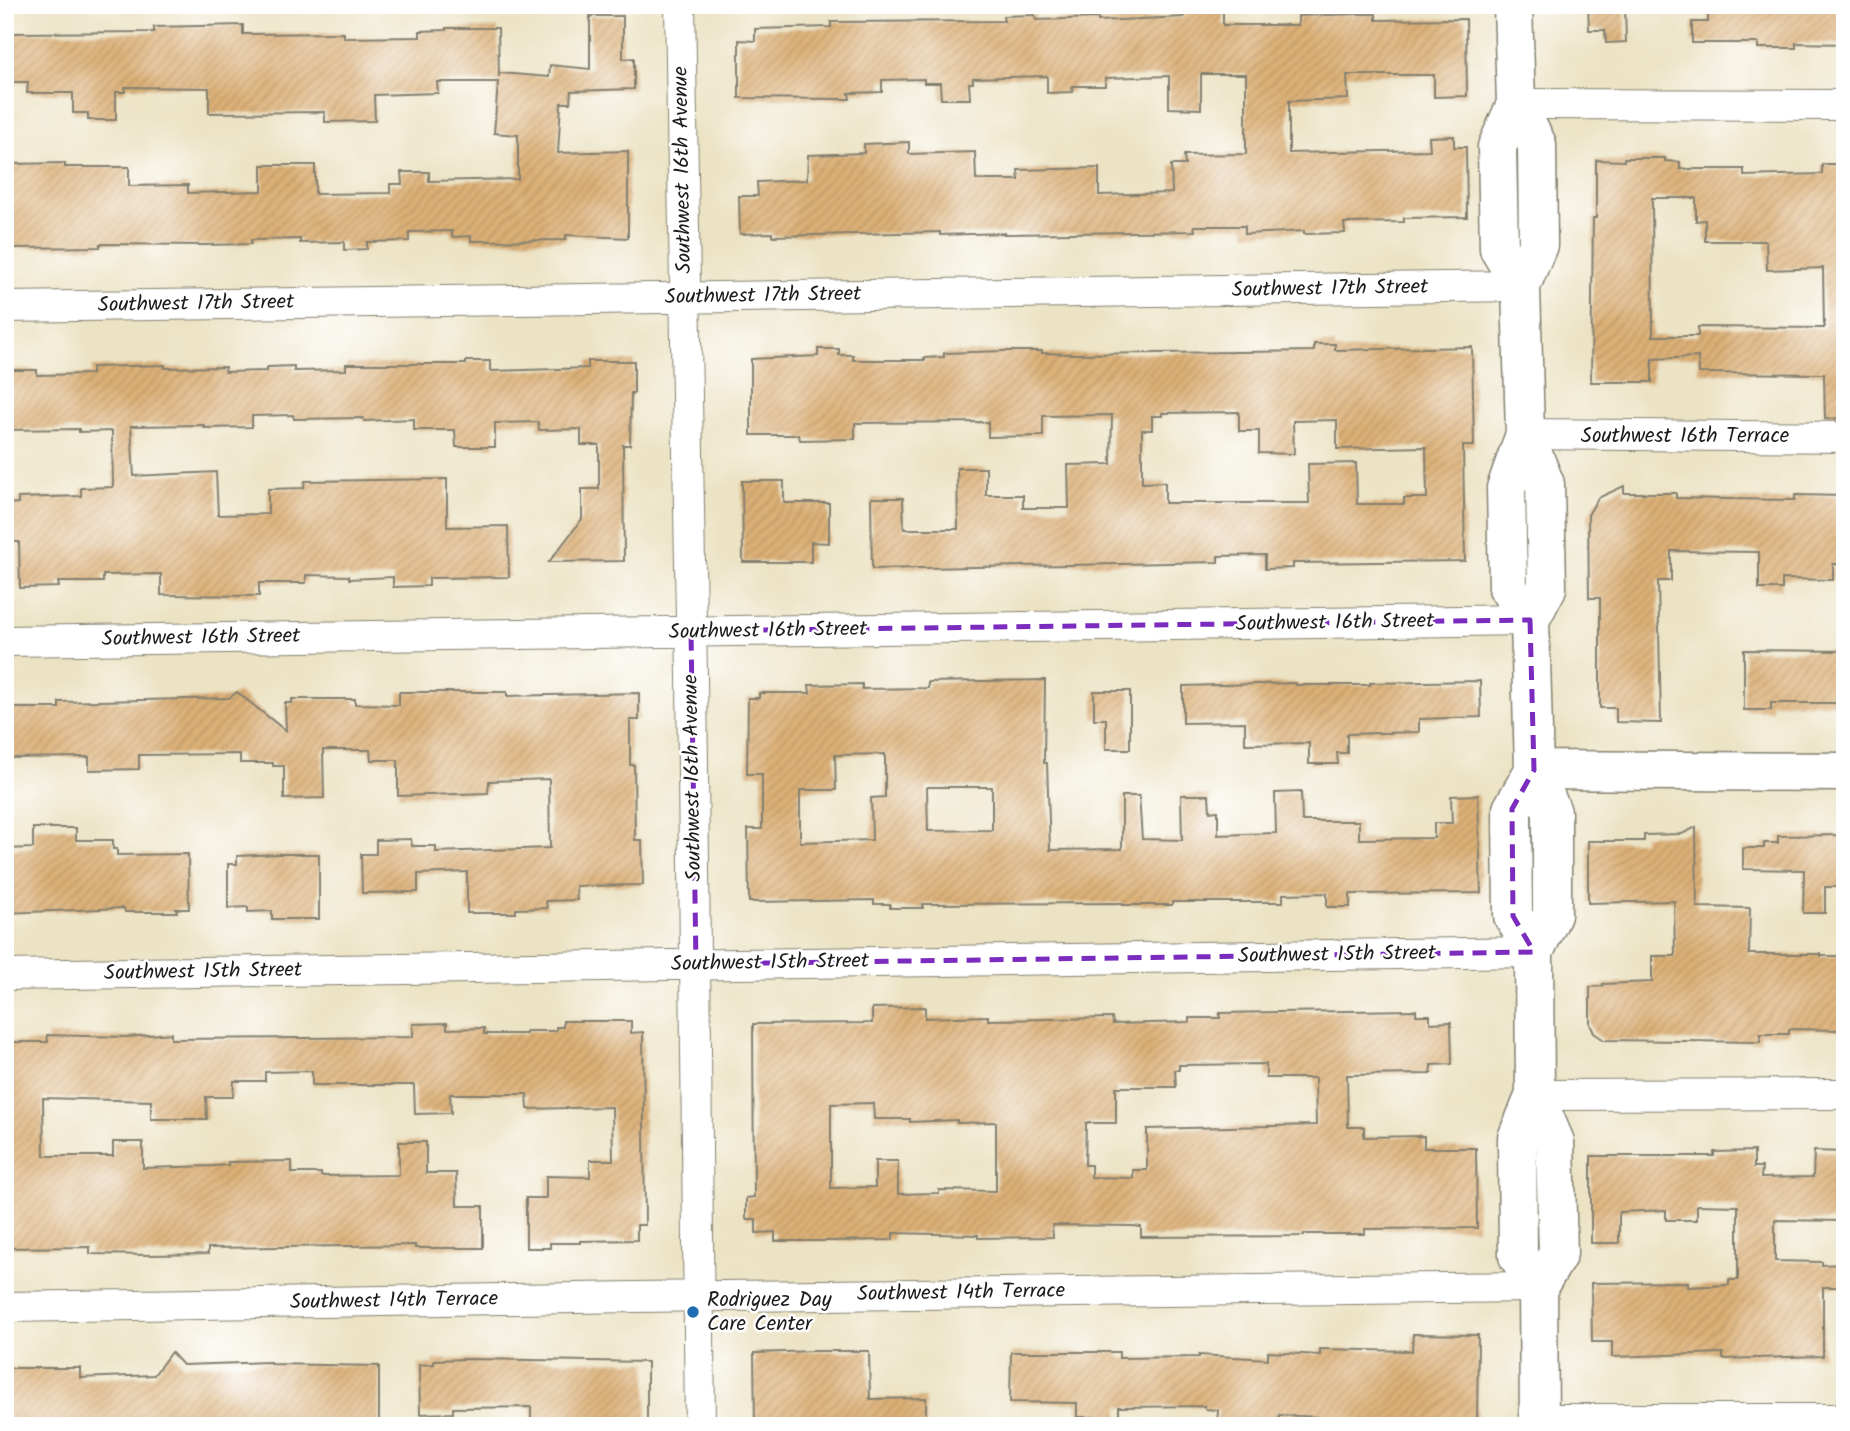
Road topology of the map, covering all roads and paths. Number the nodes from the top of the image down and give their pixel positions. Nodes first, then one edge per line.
1 (680, 5) edge
2 (1513, 5) edge
3 (1516, 104) junction
4 (1845, 105) edge
5 (1521, 286) junction
6 (685, 297) junction
7 (5, 307) edge
8 (1525, 434) junction
9 (1845, 437) edge
10 (1530, 621) junction
11 (691, 631) junction
12 (5, 641) edge
13 (1534, 770) junction
14 (1845, 772) edge
15 (1534, 952) junction
16 (696, 964) junction
17 (5, 975) edge
18 (1845, 1094) edge
19 (1535, 1095) junction
20 (1538, 1287) junction
21 (697, 1296) junction
22 (5, 1307) edge
23 (1845, 1419) edge
24 (1539, 1422) edge
25 (700, 1426) edge

1 - 6 street, Southwest 16th Avenue
2 - 3 main road
3 - 4 street
3 - 5 main road
5 - 6 street, Southwest 17th Street
5 - 8 main road
6 - 7 street, Southwest 17th Street
6 - 11 street, Southwest 16th Avenue
8 - 9 street, Southwest 16th Terrace
8 - 10 main road
10 - 11 street, Southwest 16th Street
10 - 13 main road
11 - 12 street, Southwest 16th Street
11 - 16 street, Southwest 16th Avenue
13 - 14 main road
13 - 15 main road
15 - 16 street, Southwest 15th Street
15 - 19 main road
16 - 17 street, Southwest 15th Street
16 - 21 street, Southwest 16th Avenue
18 - 19 street
19 - 20 main road
20 - 21 street, Southwest 14th Terrace
20 - 24 main road
21 - 22 street, Southwest 14th Terrace
21 - 25 street, Southwest 16th Avenue
23 - 24 street

